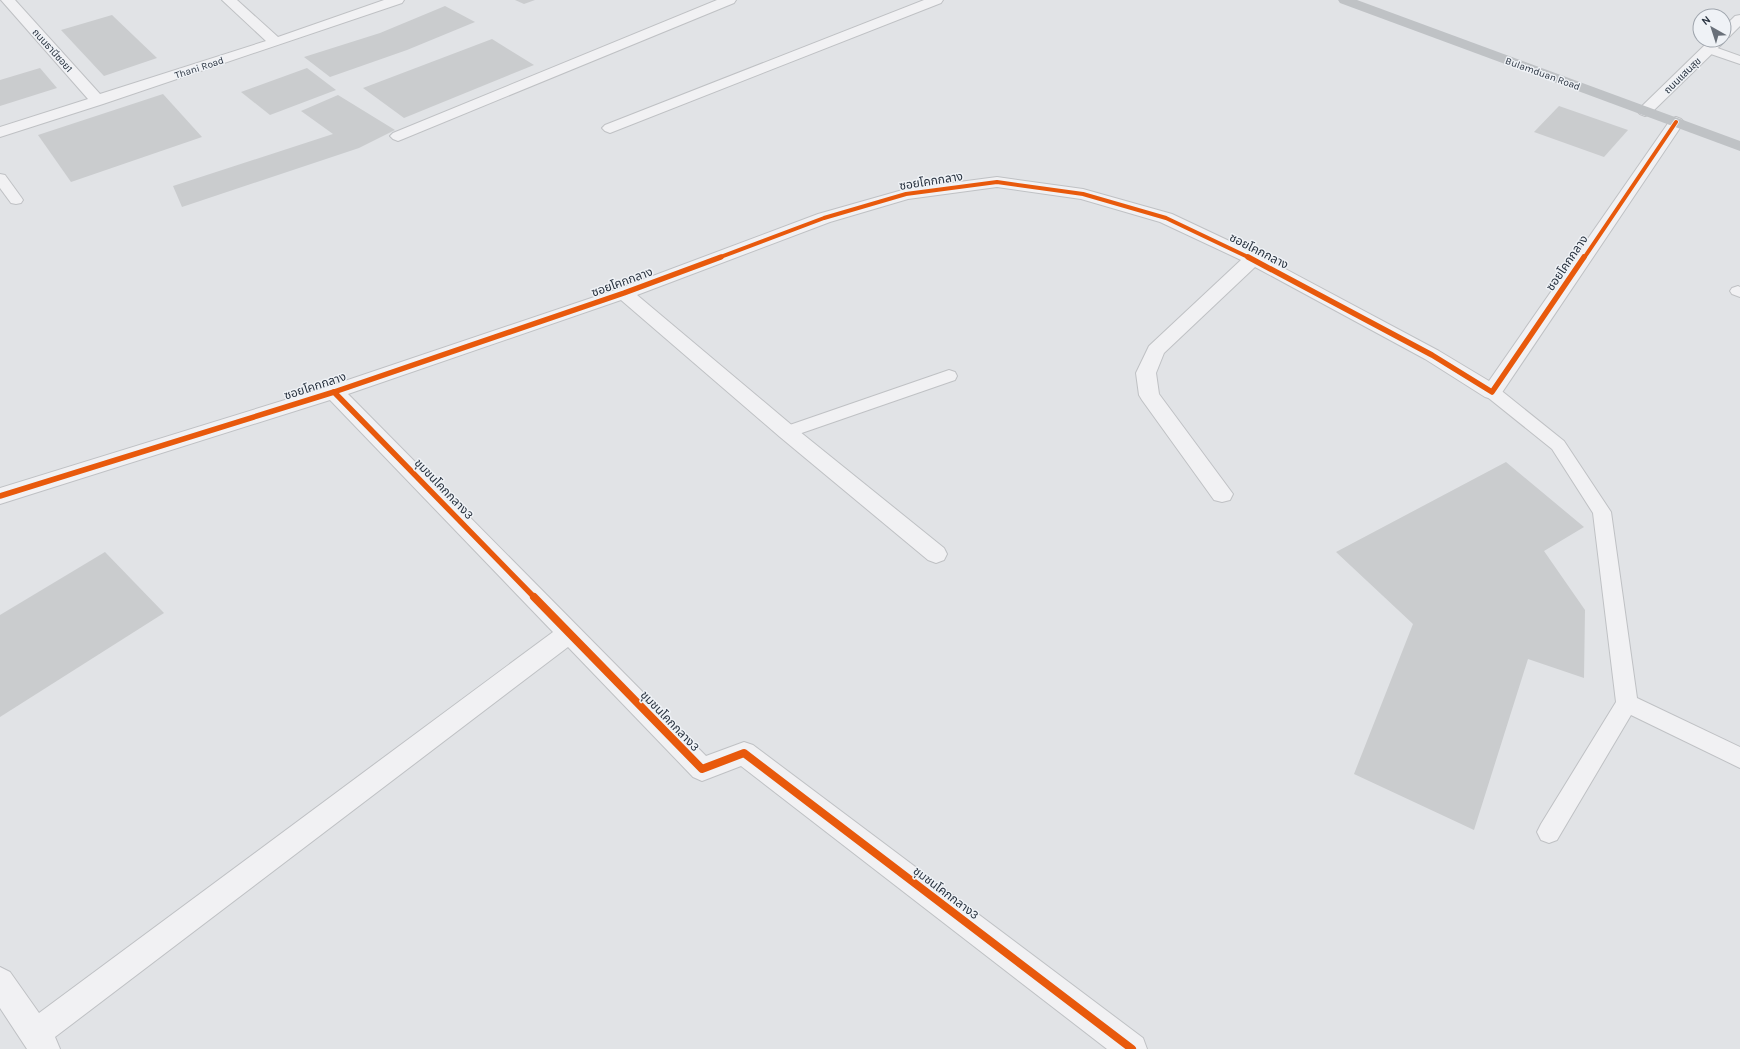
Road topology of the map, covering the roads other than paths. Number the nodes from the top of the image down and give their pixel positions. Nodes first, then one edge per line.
1 (229, 0) edge
2 (397, 0) edge
3 (729, 0) edge
4 (936, 0) edge
5 (1345, 0) edge
6 (14, 2) edge
7 (1740, 19) edge
8 (1732, 26) edge
9 (276, 42) junction
10 (1710, 48) edge
11 (1718, 48) edge
12 (1740, 60) edge
13 (98, 101) junction
14 (1645, 111) junction
15 (1676, 122) junction
16 (610, 128) dead end
17 (0, 132) edge
18 (398, 136) dead end
19 (1740, 146) edge
20 (0, 178) edge
21 (16, 200) dead end
22 (1253, 259) junction
23 (624, 293) junction
24 (949, 376) dead end
25 (334, 392) junction
26 (1492, 392) junction
27 (787, 432) junction
28 (1222, 494) dead end
29 (0, 496) edge
30 (936, 554) dead end
31 (569, 633) junction
32 (1627, 703) junction
33 (1740, 758) edge
34 (1549, 832) dead end
35 (0, 982) edge
36 (40, 1042) edge
37 (1132, 1049) edge

1 - 9 street
2 - 9 street, Thani Road
3 - 18 street
4 - 16 street
5 - 14 street, Bulamduan Road
6 - 13 street, ถนนธานีซอย1
7 - 8 street
9 - 13 street, Thani Road
10 - 14 street, ถนนแสนสุข
11 - 12 lane
13 - 17 street, Thani Road
14 - 15 street, Bulamduan Road
15 - 19 street, Bulamduan Road
15 - 26 street, ซอยโคกกลาง
20 - 21 lane
22 - 23 street, ซอยโคกกลาง
22 - 26 street, ซอยโคกกลาง
22 - 28 street
23 - 25 street, ซอยโคกกลาง
23 - 27 street
24 - 27 lane
25 - 29 street, ซอยโคกกลาง
25 - 31 street, ชุมชนโคกกลาง3
26 - 32 lane
27 - 30 street
31 - 36 street
31 - 37 street, ชุมชนโคกกลาง3
32 - 33 lane
32 - 34 lane
35 - 36 street

